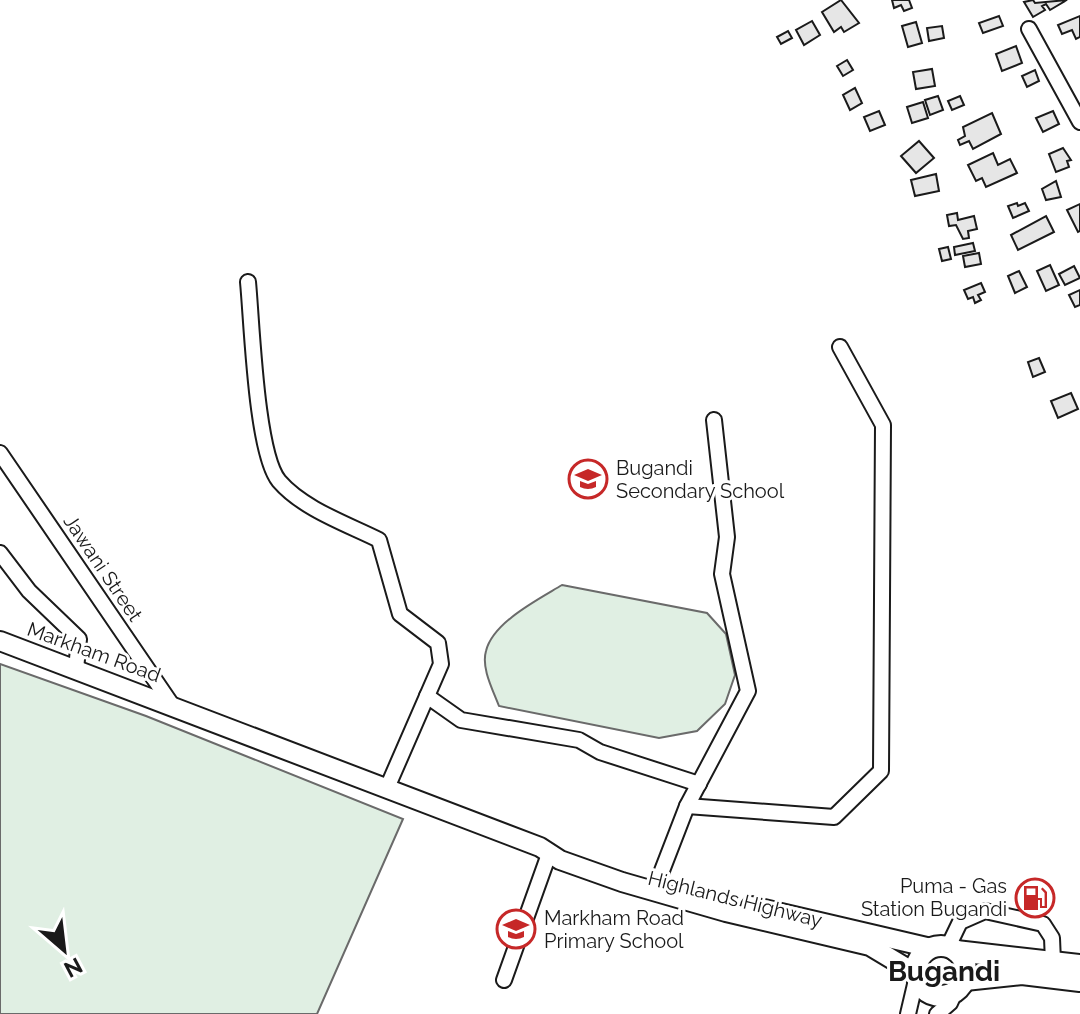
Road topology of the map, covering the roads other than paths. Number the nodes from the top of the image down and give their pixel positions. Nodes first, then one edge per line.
1 (1029, 29) dead end
2 (1080, 122) edge
3 (248, 282) dead end
4 (840, 347) dead end
5 (714, 420) dead end
6 (0, 453) edge
7 (0, 553) edge
8 (0, 641) edge
9 (76, 669) junction
10 (427, 696) junction
11 (172, 705) junction
12 (699, 784) junction
13 (387, 788) junction
14 (687, 806) junction
15 (544, 850) junction
16 (658, 881) junction
17 (945, 948) junction
18 (1053, 962) junction
19 (1080, 965) edge
20 (916, 976) junction
21 (504, 980) dead end
22 (1080, 981) edge
23 (960, 986) junction
24 (908, 1014) edge
25 (937, 1014) edge

1 - 2 street
3 - 10 street
4 - 14 street
5 - 12 street
6 - 11 street, Jawani Street
7 - 9 street
8 - 9 main road, Markham Road
9 - 11 main road, Markham Road
10 - 12 street
10 - 13 street
11 - 13 main road, Highlands Highway
12 - 14 street
13 - 15 main road, Highlands Highway
14 - 16 street
15 - 16 main road, Highlands Highway
15 - 20 main road, Highlands Highway
15 - 21 street
16 - 17 main road, Highlands Highway
17 - 18 highway
17 - 18 street
17 - 20 highway
17 - 23 highway
18 - 19 highway
20 - 23 highway
20 - 24 street
22 - 23 highway
23 - 25 street

